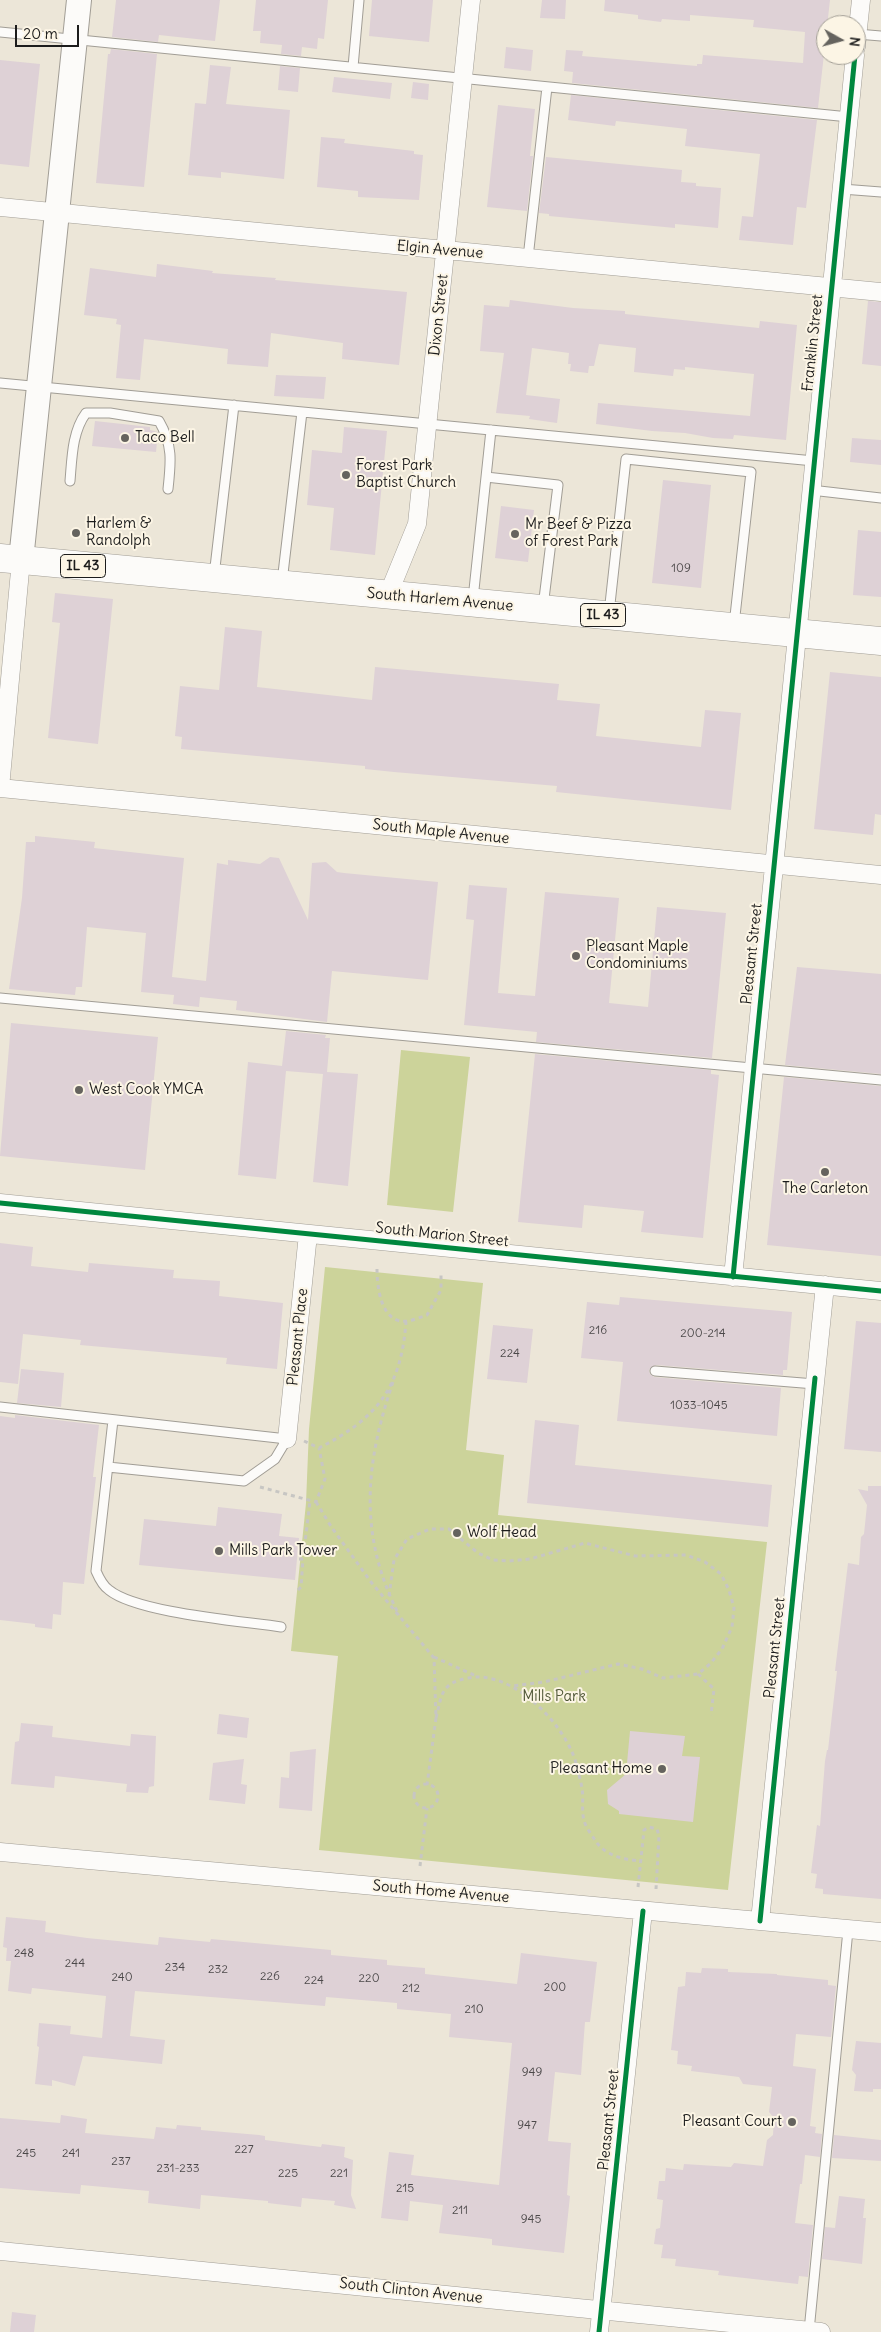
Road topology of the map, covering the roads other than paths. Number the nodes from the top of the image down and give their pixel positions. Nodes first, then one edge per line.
1 (79, 0) edge
2 (359, 0) edge
3 (471, 0) edge
4 (861, 0) edge
5 (860, 15) edge
6 (0, 32) edge
7 (881, 36) edge
8 (866, 38) edge
9 (75, 39) junction
10 (854, 65) edge
11 (353, 67) junction
12 (463, 78) junction
13 (547, 87) junction
14 (849, 117) junction
15 (842, 189) junction
16 (881, 192) edge
17 (0, 207) edge
18 (57, 212) junction
19 (446, 250) junction
20 (528, 258) junction
21 (832, 287) junction
22 (881, 292) edge
23 (0, 383) edge
24 (39, 386) junction
25 (234, 405) junction
26 (302, 412) junction
27 (427, 424) junction
28 (491, 430) junction
29 (814, 461) junction
30 (486, 477) junction
31 (70, 481) dead end
32 (168, 489) dead end
33 (811, 490) junction
34 (881, 498) edge
35 (11, 559) edge
36 (214, 578) junction
37 (282, 585) junction
38 (388, 595) junction
39 (472, 603) junction
40 (543, 610) junction
41 (608, 616) junction
42 (734, 627) junction
43 (796, 633) junction
44 (881, 641) edge
45 (0, 788) edge
46 (774, 864) junction
47 (881, 875) edge
48 (0, 998) edge
49 (754, 1068) junction
50 (881, 1080) edge
51 (0, 1203) edge
52 (308, 1234) junction
53 (733, 1277) junction
54 (825, 1285) junction
55 (881, 1291) edge
56 (655, 1371) dead end
57 (814, 1384) junction
58 (0, 1408) edge
59 (113, 1420) junction
60 (295, 1440) junction
61 (108, 1467) junction
62 (282, 1627) dead end
63 (0, 1852) edge
64 (643, 1911) junction
65 (760, 1921) junction
66 (848, 1930) junction
67 (881, 1932) edge
68 (0, 2251) edge
69 (601, 2310) junction
70 (815, 2331) edge
71 (599, 2332) edge

1 - 9 street
2 - 11 lane
3 - 12 street, Dixon Street
4 - 5 street
6 - 9 lane
7 - 8 lane
9 - 11 lane
9 - 18 street
10 - 14 street, Franklin Street
11 - 12 lane
12 - 13 lane
12 - 19 street, Dixon Street
13 - 14 lane
13 - 20 lane
14 - 15 street, Franklin Street
15 - 16 lane
15 - 21 street, Franklin Street
17 - 18 street, Elgin Avenue
18 - 19 street, Elgin Avenue
18 - 24 street
19 - 20 street, Elgin Avenue
19 - 27 street, Dixon Street
20 - 21 street, Elgin Avenue
21 - 22 street, Elgin Avenue
21 - 29 street, Franklin Street
23 - 24 lane
24 - 25 lane
24 - 35 street
25 - 26 lane
25 - 36 lane
26 - 27 lane
26 - 37 lane
27 - 28 lane
27 - 38 street, Dixon Street
28 - 29 lane
28 - 30 lane
29 - 33 street, Franklin Street
30 - 39 lane
30 - 40 lane
31 - 32 lane
33 - 34 lane
33 - 43 street, Franklin Street
35 - 36 main road, South Harlem Avenue / IL 43
35 - 45 street
36 - 37 main road, South Harlem Avenue / IL 43
37 - 38 main road, South Harlem Avenue / IL 43
38 - 39 main road, South Harlem Avenue / IL 43
39 - 40 main road, South Harlem Avenue / IL 43
40 - 41 main road, South Harlem Avenue / IL 43
41 - 42 main road, South Harlem Avenue / IL 43
41 - 42 lane
42 - 43 main road, South Harlem Avenue / IL 43
43 - 44 main road, South Harlem Avenue / IL 43
43 - 46 street, Pleasant Street
45 - 46 street, South Maple Avenue
46 - 47 street, South Maple Avenue
46 - 49 street, Pleasant Street
48 - 49 lane
49 - 50 lane
49 - 53 street, Pleasant Street
51 - 52 street, South Marion Street
52 - 53 street, South Marion Street
52 - 60 street, Pleasant Place
53 - 54 street, South Marion Street
54 - 55 street, South Marion Street
54 - 57 street, Pleasant Street
56 - 57 lane
57 - 65 street, Pleasant Street
58 - 59 lane
59 - 60 lane
59 - 61 lane
60 - 61 lane
61 - 62 lane
63 - 64 street, South Home Avenue
64 - 65 street, South Home Avenue
64 - 69 street, Pleasant Street
65 - 66 street, South Home Avenue
66 - 67 street, South Home Avenue
66 - 70 lane
68 - 69 street, South Clinton Avenue
69 - 70 street, South Clinton Avenue
69 - 71 street, Pleasant Street

